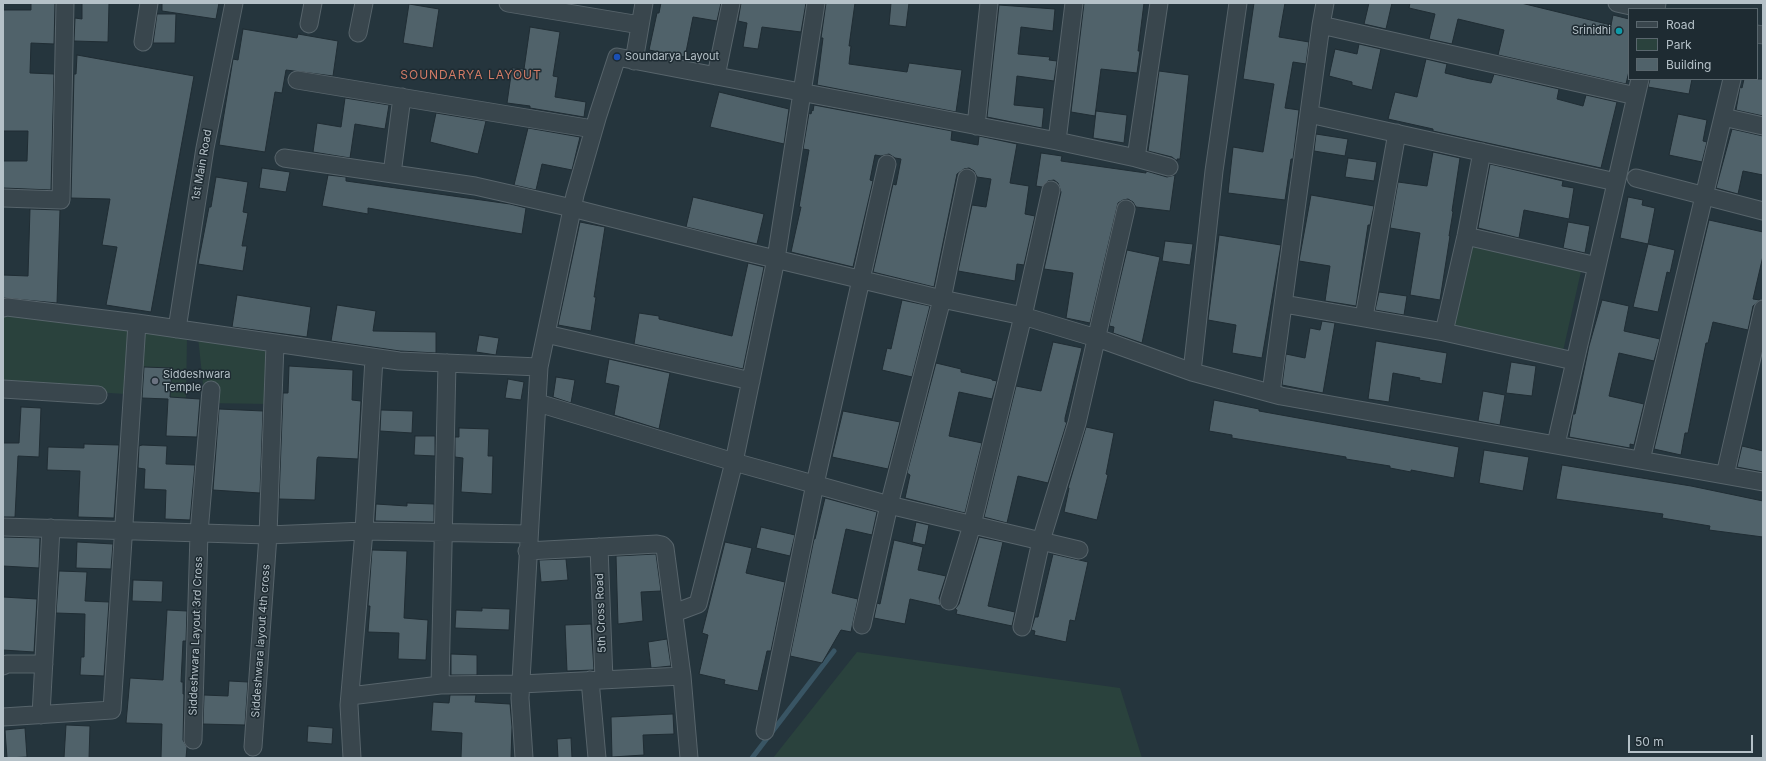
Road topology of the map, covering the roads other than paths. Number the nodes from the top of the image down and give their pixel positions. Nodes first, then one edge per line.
1 (65, 3) edge
2 (149, 3) edge
3 (234, 3) edge
4 (313, 3) edge
5 (364, 3) edge
6 (508, 3) edge
7 (644, 3) edge
8 (731, 3) edge
9 (816, 3) edge
10 (990, 3) edge
11 (1074, 3) edge
12 (1159, 3) edge
13 (1238, 3) edge
14 (1325, 3) edge
15 (1617, 3) edge
16 (1640, 8) edge
17 (310, 24) dead end
18 (640, 24) junction
19 (1321, 25) junction
20 (358, 33) dead end
21 (143, 42) dead end
22 (634, 61) junction
23 (716, 76) junction
24 (297, 80) dead end
25 (1640, 80) edge
26 (1732, 80) edge
27 (802, 93) junction
28 (1636, 96) junction
29 (402, 97) junction
30 (1309, 114) junction
31 (1723, 117) junction
32 (976, 126) junction
33 (1763, 126) edge
34 (593, 129) junction
35 (1397, 133) junction
36 (1056, 141) junction
37 (1482, 152) junction
38 (284, 158) dead end
39 (1136, 158) junction
40 (888, 164) dead end
41 (1169, 167) dead end
42 (392, 174) junction
43 (967, 178) dead end
44 (1636, 178) dead end
45 (1616, 182) junction
46 (1051, 190) dead end
47 (1704, 196) junction
48 (3, 198) edge
49 (572, 208) junction
50 (1126, 209) dead end
51 (1763, 211) edge
52 (1466, 236) junction
53 (776, 259) junction
54 (1597, 266) junction
55 (863, 279) junction
56 (942, 299) junction
57 (1284, 304) junction
58 (3, 308) edge
59 (1763, 309) edge
60 (1023, 316) junction
61 (1364, 317) junction
62 (137, 323) junction
63 (177, 329) junction
64 (1444, 332) junction
65 (546, 334) junction
66 (1097, 339) junction
67 (275, 344) junction
68 (374, 358) junction
69 (1574, 361) junction
70 (447, 363) junction
71 (539, 367) junction
72 (1192, 372) junction
73 (751, 381) junction
74 (3, 389) edge
75 (211, 390) dead end
76 (1271, 393) junction
77 (98, 395) dead end
78 (538, 403) junction
79 (1556, 444) junction
80 (1641, 460) junction
81 (734, 462) junction
82 (1725, 475) junction
83 (1763, 482) edge
84 (815, 484) junction
85 (889, 505) junction
86 (972, 525) junction
87 (3, 527) edge
88 (51, 528) junction
89 (123, 530) junction
90 (364, 531) junction
91 (199, 533) junction
92 (443, 533) junction
93 (268, 535) junction
94 (1041, 541) junction
95 (528, 543) junction
96 (599, 547) junction
97 (1079, 550) dead end
98 (949, 601) dead end
99 (674, 613) junction
100 (862, 625) dead end
101 (1022, 627) dead end
102 (44, 664) junction
103 (3, 666) edge
104 (682, 676) junction
105 (597, 680) junction
106 (521, 684) junction
107 (440, 685) junction
108 (350, 696) junction
109 (41, 715) junction
110 (3, 718) edge
111 (765, 731) dead end
112 (193, 740) dead end
113 (254, 747) dead end
114 (352, 758) edge
115 (524, 758) edge
116 (597, 758) edge
117 (689, 758) edge

1 - 48 street
2 - 21 street
3 - 63 street, 1st Main Road
4 - 17 street
5 - 20 street
6 - 18 street
7 - 18 street
8 - 23 street
9 - 27 street
10 - 32 street
11 - 36 street
12 - 39 street
13 - 72 street
14 - 19 street
15 - 16 street
18 - 22 street
19 - 28 street
19 - 30 street
22 - 23 street
22 - 34 street
23 - 27 street
24 - 29 street
25 - 28 street
26 - 31 street
27 - 32 street
27 - 53 street
28 - 45 street
29 - 34 street
29 - 42 street
30 - 35 street
30 - 57 street
31 - 33 street
31 - 47 street
32 - 36 street
34 - 49 street
35 - 37 street
35 - 61 street
36 - 39 street
37 - 45 street
37 - 52 street
38 - 42 street
39 - 41 street
40 - 55 street
42 - 49 street
43 - 56 street
44 - 47 street
45 - 54 street
46 - 60 street
47 - 51 street
47 - 80 street
49 - 53 street
49 - 65 street
50 - 66 street
52 - 54 street
52 - 64 street
53 - 55 street
53 - 73 street
54 - 69 street
55 - 56 street
55 - 84 street
56 - 60 street
56 - 85 street
57 - 61 street
57 - 76 street
58 - 62 street
59 - 82 street
60 - 66 street
60 - 86 street
61 - 64 street
62 - 63 street
62 - 89 street
63 - 67 street
64 - 69 street
65 - 71 street
65 - 73 street
66 - 72 street
66 - 94 street
67 - 68 street
67 - 93 street, Siddeshwara layout 4th cross
68 - 70 street
68 - 90 street
69 - 79 street
70 - 71 street
70 - 92 street
71 - 78 street
72 - 76 street
73 - 81 street
74 - 77 street
75 - 91 street, Siddeshwara Layout 3rd Cross
76 - 79 street
78 - 81 street
78 - 95 street
79 - 80 street
80 - 82 street
81 - 84 street
81 - 99 street
82 - 83 street
84 - 85 street
84 - 111 street
85 - 86 street
85 - 100 street
86 - 94 street
86 - 98 street
87 - 88 street
88 - 89 street
88 - 102 street
89 - 91 street
89 - 109 street
90 - 92 street
90 - 93 street
90 - 108 street
91 - 93 street
91 - 112 street, Siddeshwara Layout 3rd Cross
92 - 95 street
92 - 107 street
93 - 113 street, Siddeshwara layout 4th cross
94 - 97 street
94 - 101 street
95 - 96 street
95 - 106 street
96 - 99 street
96 - 105 street, 5th Cross Road
99 - 104 street
102 - 103 street
102 - 109 street
104 - 105 street
104 - 117 street
105 - 106 street
105 - 116 street, 5th Cross Road
106 - 107 street
106 - 115 street
107 - 108 street
108 - 114 street
109 - 110 street

